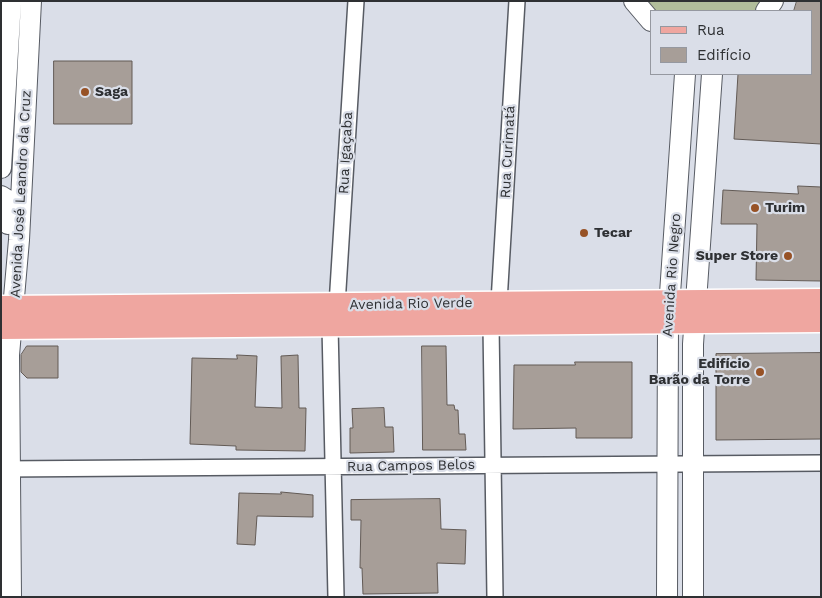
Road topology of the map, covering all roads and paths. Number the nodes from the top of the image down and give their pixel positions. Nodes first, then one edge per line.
1 (10, 1) edge
2 (31, 1) edge
3 (356, 1) edge
4 (517, 1) edge
5 (634, 1) edge
6 (650, 20) edge
7 (685, 75) edge
8 (712, 75) edge
9 (1, 168) edge
10 (1, 196) edge
11 (20, 233) junction
12 (821, 300) edge
13 (499, 302) junction
14 (668, 312) junction
15 (696, 312) junction
16 (334, 316) junction
17 (7, 317) edge
18 (821, 321) edge
19 (491, 325) junction
20 (693, 463) junction
21 (821, 463) edge
22 (667, 464) junction
23 (494, 465) junction
24 (334, 467) junction
25 (6, 469) edge
26 (11, 597) edge
27 (336, 597) edge
28 (495, 597) edge
29 (666, 597) edge
30 (693, 597) edge

1 - 9 street, Avenida José Leandro da Cruz
2 - 11 street, Avenida José Leandro da Cruz
3 - 16 street, Rua Igaçaba
4 - 13 street, Rua Curimatá
5 - 6 street
7 - 14 street, Avenida Rio Negro
8 - 15 street, Avenida Rio Negro
10 - 11 street
11 - 17 street, Avenida José Leandro da Cruz
12 - 15 main road, Avenida Rio Verde
13 - 14 main road, Avenida Rio Verde
13 - 16 main road, Avenida Rio Verde
14 - 15 main road, Avenida Rio Verde
14 - 19 main road, Avenida Rio Verde
14 - 22 street, Avenida Rio Negro
15 - 18 main road, Avenida Rio Verde
15 - 20 street, Avenida Rio Negro
16 - 17 main road, Avenida Rio Verde
16 - 19 main road, Avenida Rio Verde
16 - 24 street, Rua Igaçaba
17 - 25 street, Avenida José Leandro da Cruz
19 - 23 street
20 - 21 street, Rua Campos Belos
20 - 22 street, Rua Campos Belos
20 - 30 street, Avenida Rio Negro
22 - 23 street, Rua Campos Belos
22 - 29 street, Avenida Rio Negro
23 - 24 street, Rua Campos Belos
23 - 28 street
24 - 25 street, Rua Campos Belos
24 - 27 street, Rua Igaçaba
25 - 26 street, Avenida José Leandro da Cruz

